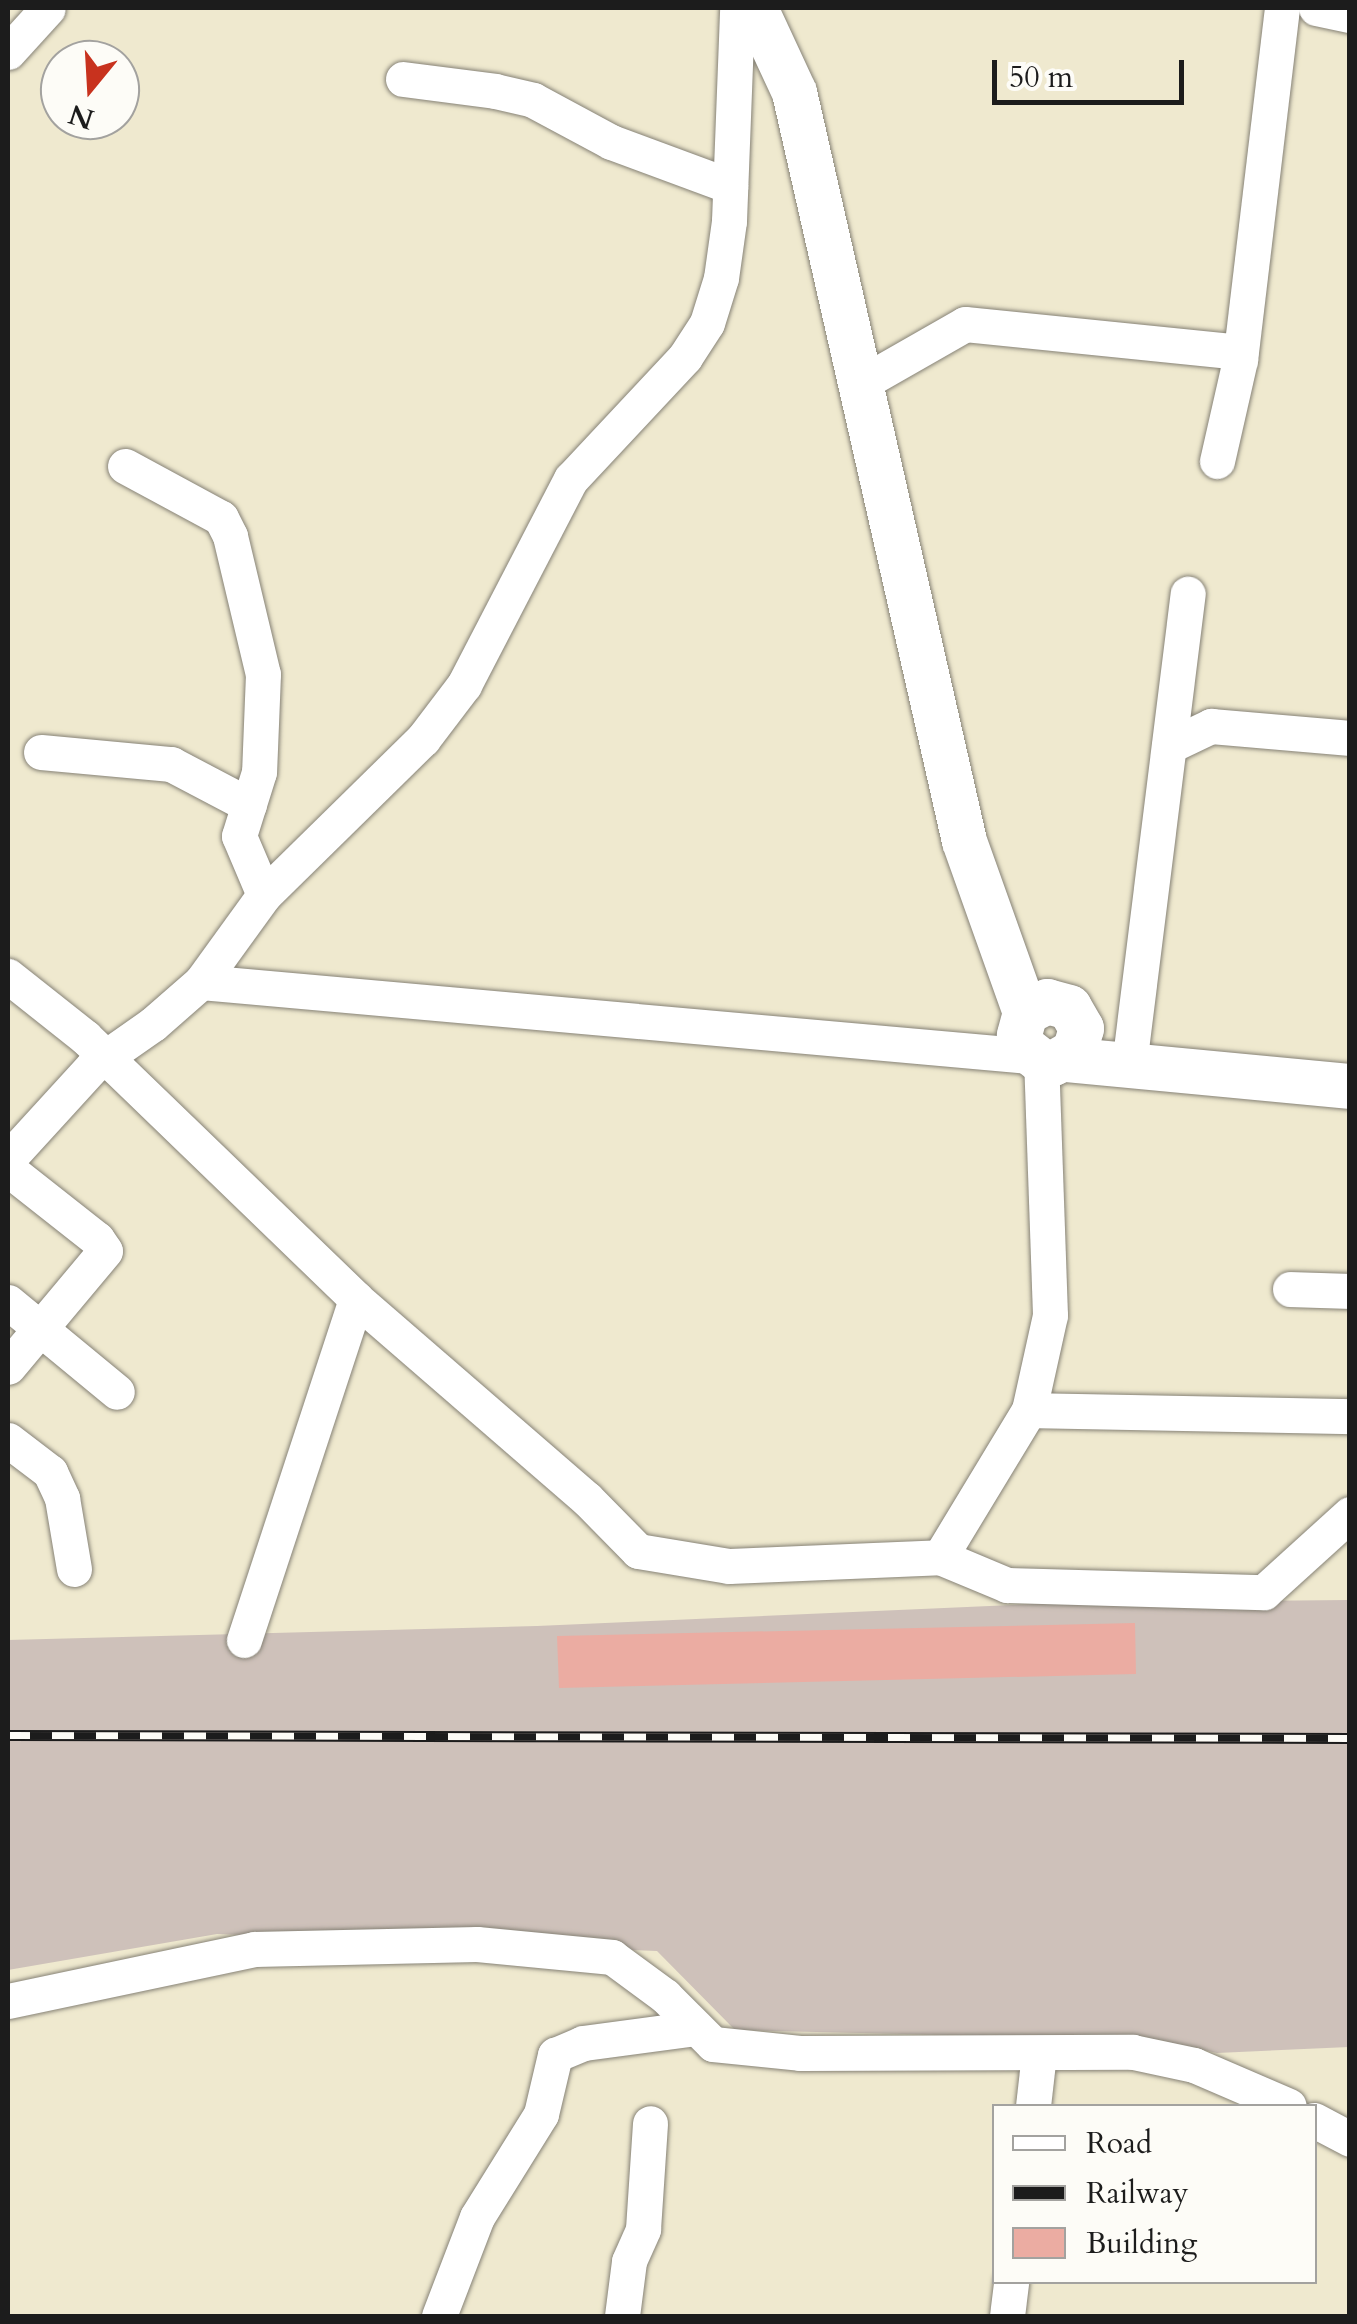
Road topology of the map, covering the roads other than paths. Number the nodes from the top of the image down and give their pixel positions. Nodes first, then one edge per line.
1 (48, 8) edge
2 (737, 8) edge
3 (755, 8) edge
4 (1282, 8) edge
5 (1316, 8) edge
6 (1350, 15) edge
7 (8, 52) edge
8 (403, 80) dead end
9 (730, 186) junction
10 (1241, 352) junction
11 (860, 384) junction
12 (1217, 461) dead end
13 (125, 466) dead end
14 (1188, 594) dead end
15 (1350, 738) edge
16 (1169, 746) junction
17 (41, 752) dead end
18 (248, 805) junction
19 (264, 895) junction
20 (8, 976) edge
21 (201, 982) junction
22 (1040, 1047) junction
23 (105, 1058) junction
24 (1129, 1065) junction
25 (1350, 1086) edge
26 (8, 1159) edge
27 (8, 1169) edge
28 (1290, 1289) dead end
29 (1350, 1291) edge
30 (356, 1299) junction
31 (8, 1302) edge
32 (40, 1328) junction
33 (8, 1366) edge
34 (117, 1392) dead end
35 (1030, 1410) junction
36 (1350, 1416) edge
37 (8, 1440) edge
38 (1350, 1514) edge
39 (940, 1557) junction
40 (74, 1570) dead end
41 (244, 1640) dead end
42 (8, 2001) edge
43 (696, 2028) junction
44 (1039, 2053) junction
45 (1032, 2104) edge
46 (1284, 2104) edge
47 (1317, 2122) edge
48 (650, 2123) dead end
49 (1350, 2139) edge
50 (1012, 2284) edge
51 (439, 2316) edge
52 (622, 2316) edge
53 (1007, 2316) edge

1 - 7 street
2 - 9 street
3 - 11 main road
4 - 10 street
5 - 6 street
8 - 9 street
9 - 19 street
10 - 11 street
10 - 12 street
11 - 22 main road
13 - 18 street
14 - 16 street
15 - 16 street
16 - 24 street
17 - 18 street
18 - 19 street
19 - 21 street
20 - 23 street
21 - 22 street
21 - 23 street
22 - 24 main road
22 - 35 street
23 - 26 street
23 - 30 street
24 - 25 main road
27 - 32 street
28 - 29 street
30 - 39 street
30 - 41 street
31 - 32 street
32 - 33 street
32 - 34 street
35 - 36 street
35 - 39 street
37 - 40 street
38 - 39 street
42 - 43 street
43 - 44 street
43 - 51 street
44 - 45 street
44 - 46 street
47 - 49 street
48 - 52 street
50 - 53 street

